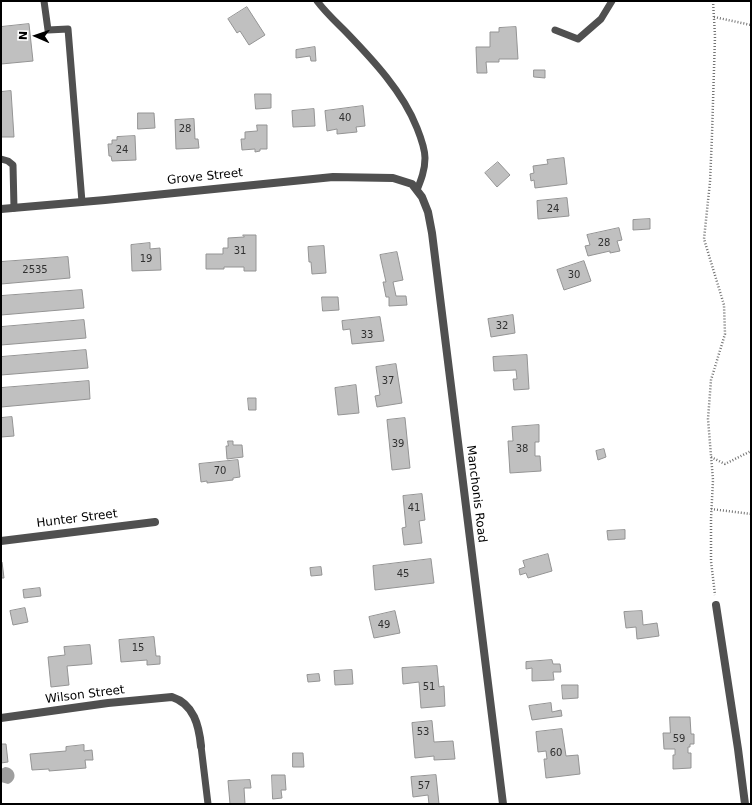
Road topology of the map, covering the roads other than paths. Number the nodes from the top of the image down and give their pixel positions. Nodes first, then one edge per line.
1 (44, 1) edge
2 (317, 1) edge
3 (612, 1) edge
4 (555, 30) dead end
5 (1, 159) edge
6 (414, 187) junction
7 (82, 202) junction
8 (14, 208) junction
9 (1, 209) edge
10 (155, 522) dead end
11 (1, 541) edge
12 (716, 605) road end
13 (1, 718) edge
14 (201, 746) joint
15 (208, 804) edge
16 (502, 804) edge
17 (745, 804) edge

1 - 7 lane
2 - 6 lane
3 - 4 lane
5 - 8 lane
6 - 7 street, Grove Street
6 - 16 street, Manchonis Road
7 - 8 street, Grove Street
8 - 9 street, Grove Street
10 - 11 street, Hunter Street
12 - 17 street
13 - 14 street, Wilson Street
14 - 15 lane

